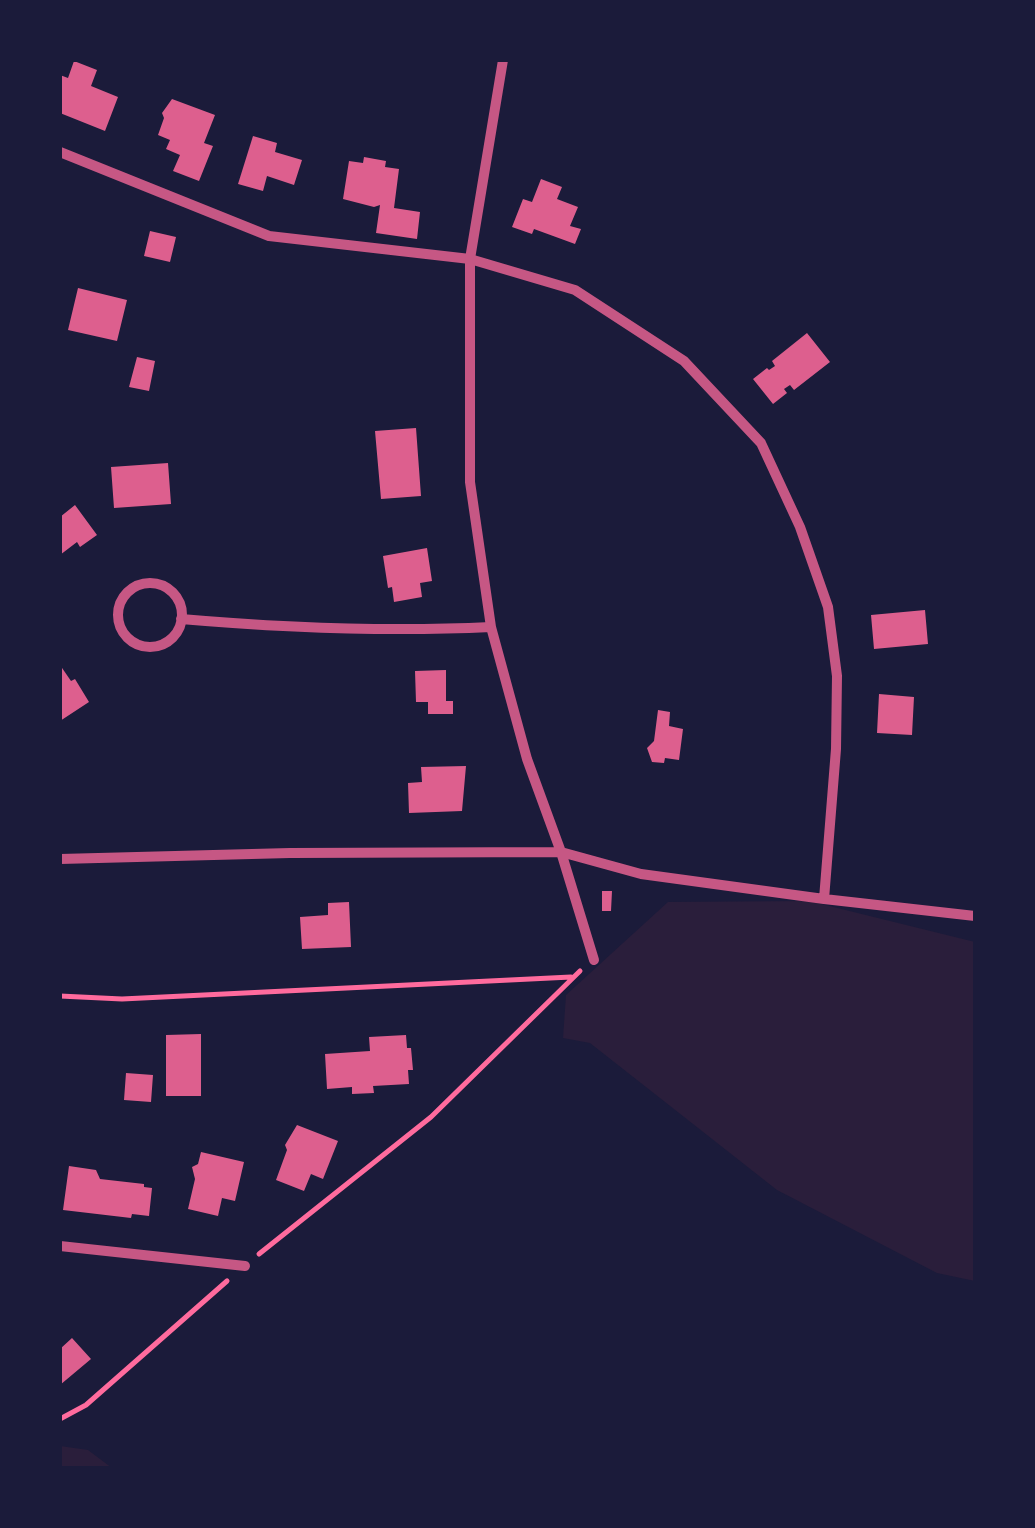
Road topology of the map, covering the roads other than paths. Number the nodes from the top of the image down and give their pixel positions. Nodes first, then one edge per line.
1 (503, 60) edge
2 (60, 152) edge
3 (470, 259) junction
4 (181, 619) junction
5 (491, 627) junction
6 (561, 852) junction
7 (60, 858) edge
8 (824, 899) junction
9 (975, 916) edge
10 (594, 960) road end
11 (60, 1246) edge
12 (245, 1266) road end

1 - 3 street
2 - 3 street
3 - 5 street
3 - 8 street
4 - 4 street
4 - 5 street
5 - 6 street
6 - 7 street
6 - 8 street
6 - 10 street
8 - 9 street
11 - 12 street

